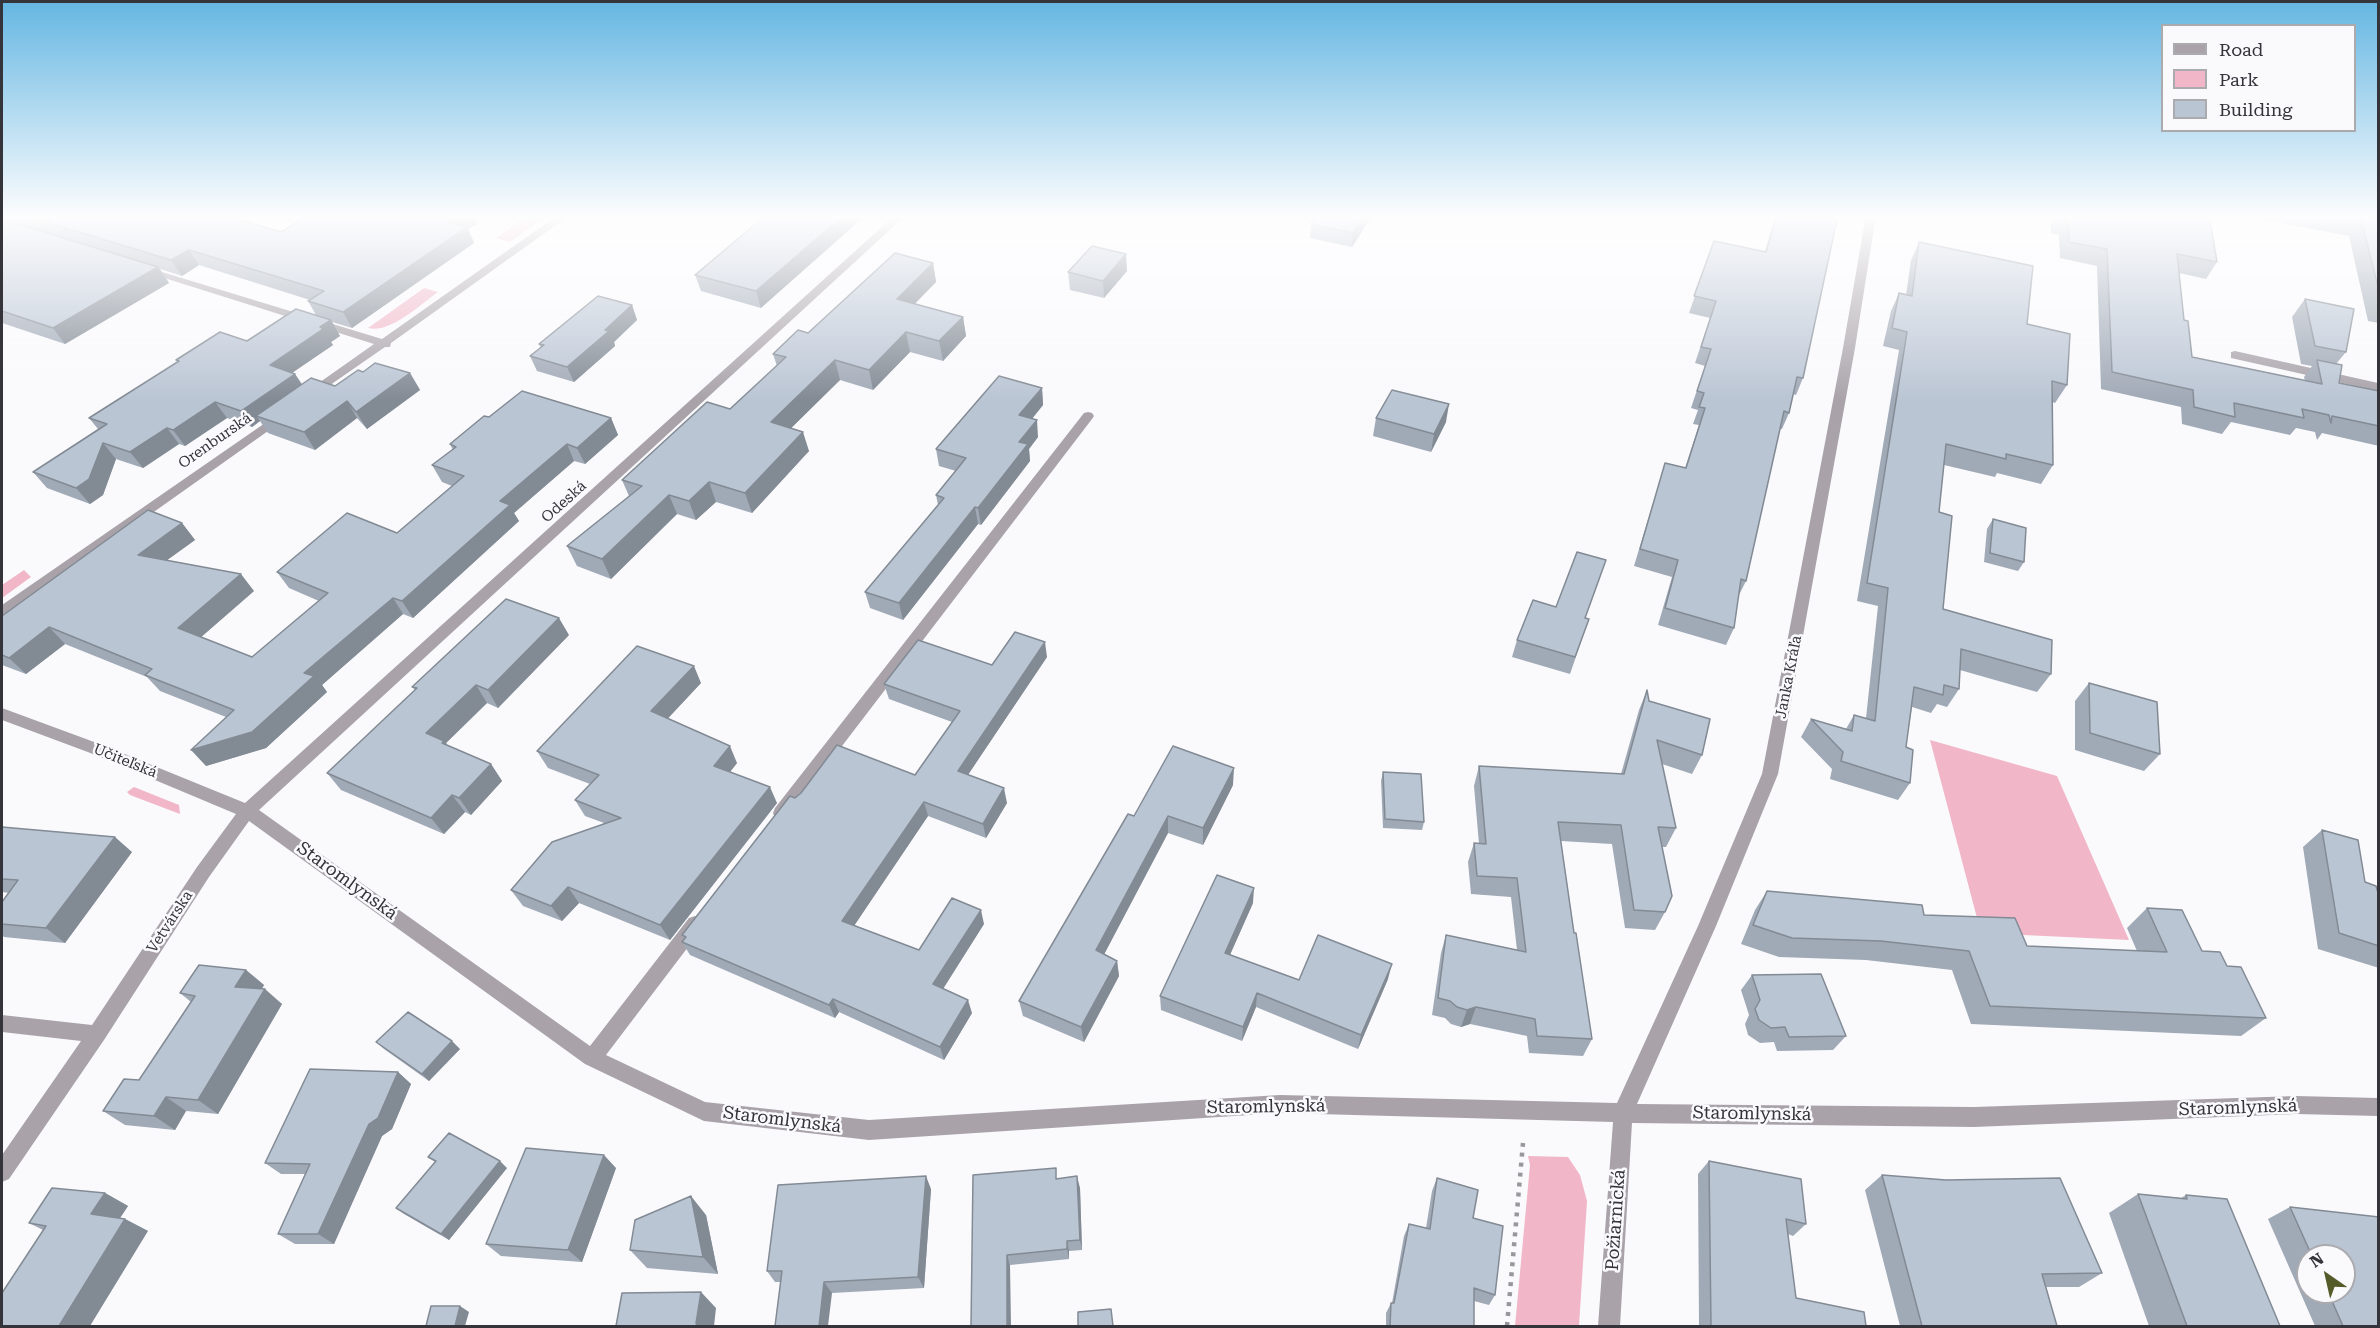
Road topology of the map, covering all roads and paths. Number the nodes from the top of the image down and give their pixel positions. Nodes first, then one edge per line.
1 (168, 277) edge
2 (479, 277) edge
3 (833, 277) edge
4 (1861, 277) edge
5 (386, 344) junction
6 (2235, 355) dead end
7 (2379, 387) edge
8 (1088, 416) dead end
9 (2, 612) edge
10 (2, 714) edge
11 (247, 811) junction
12 (774, 822) edge
13 (708, 907) edge
14 (2, 1023) edge
15 (97, 1034) junction
16 (592, 1058) junction
17 (2379, 1107) edge
18 (1623, 1113) junction
19 (1523, 1143) dead end
20 (2, 1172) edge
21 (1507, 1326) edge
22 (1610, 1326) edge

1 - 5 street
2 - 5 street, Orenburská
3 - 11 street, Odeská
4 - 18 street, Janka Kráľa
5 - 9 street, Orenburská
6 - 7 street
8 - 12 street
10 - 11 street, Učiteľská
11 - 15 street, Vetvárska
11 - 16 street, Staromlynská
13 - 16 street
14 - 15 street
15 - 20 street, Vetvárska
16 - 18 street, Staromlynská
17 - 18 street, Staromlynská
18 - 22 street, Požiarnická
19 - 21 path

